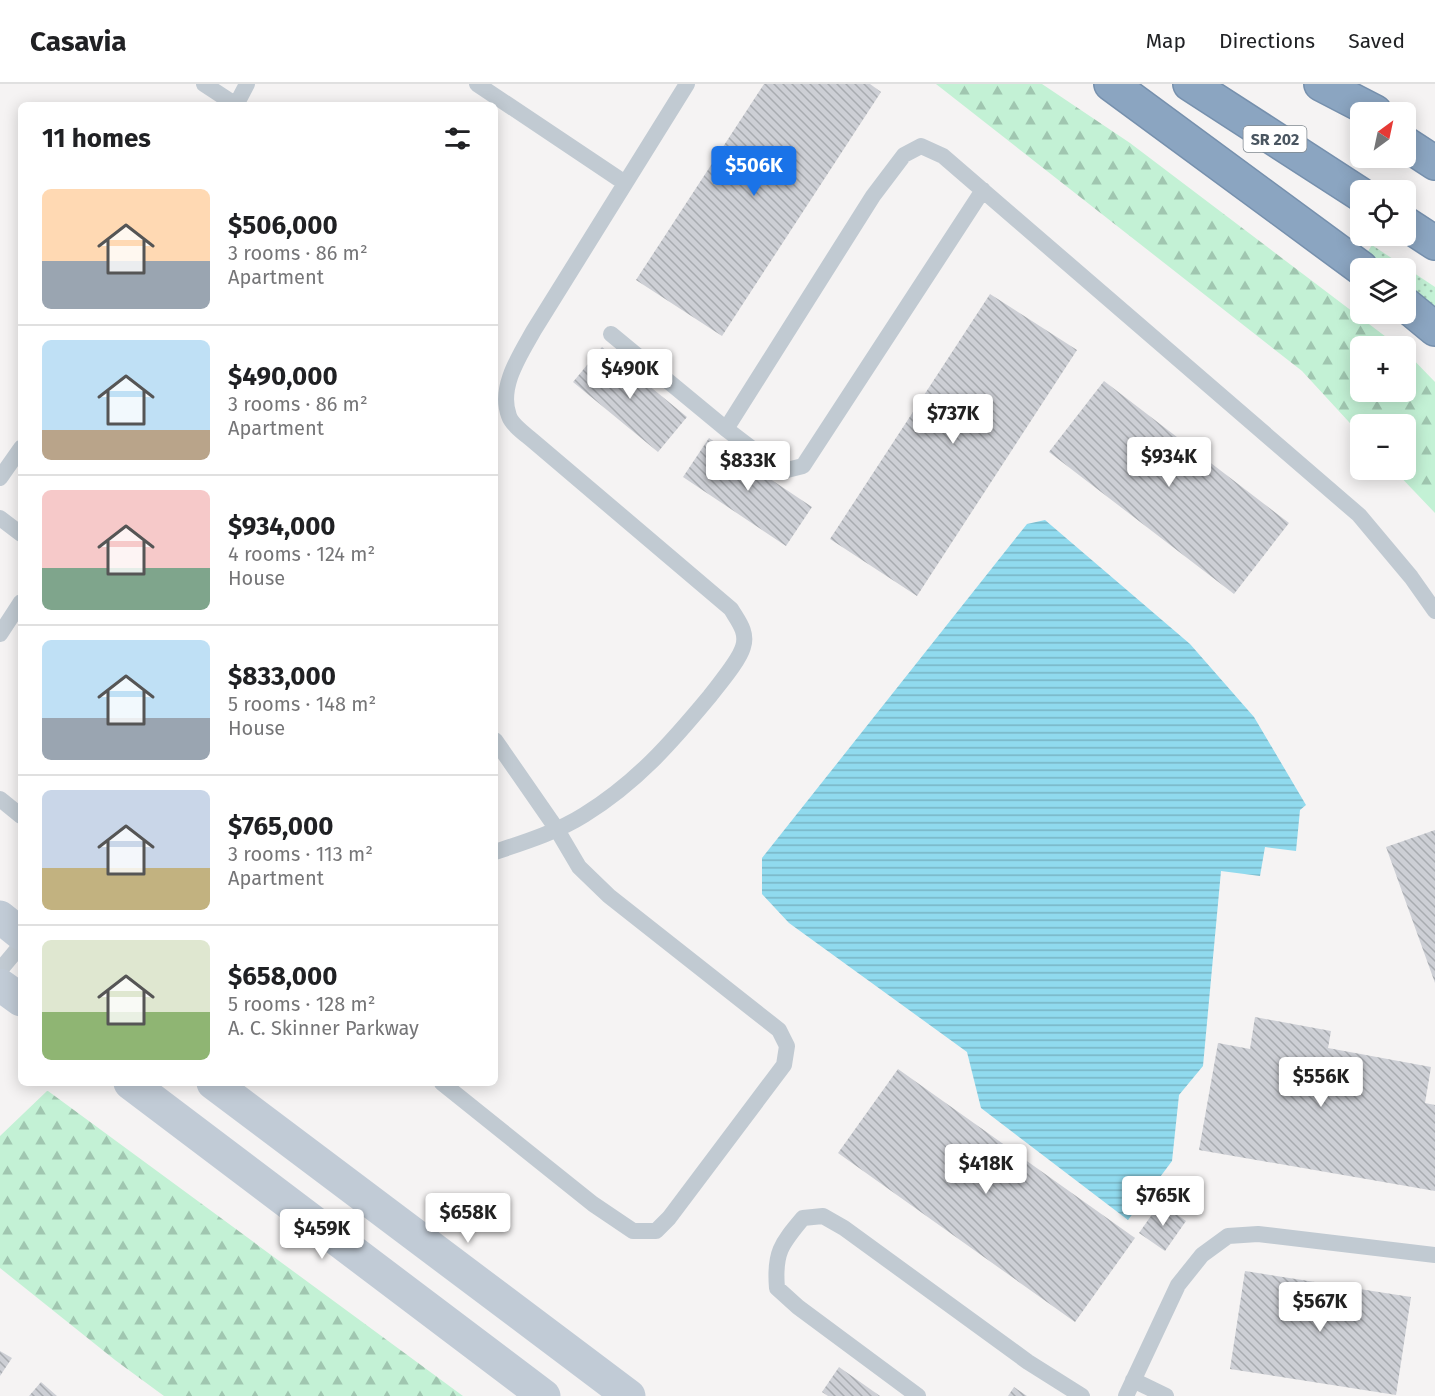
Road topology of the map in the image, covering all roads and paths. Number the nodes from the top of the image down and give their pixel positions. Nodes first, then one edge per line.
1 (204, 84) edge
2 (247, 84) edge
3 (477, 84) edge
4 (687, 84) edge
5 (1111, 84) edge
6 (1190, 84) edge
7 (1312, 84) edge
8 (1321, 84) edge
9 (231, 102) edge
10 (238, 102) edge
11 (1356, 102) edge
12 (1350, 109) edge
13 (1416, 134) edge
14 (1435, 144) edge
15 (1416, 151) edge
16 (1435, 163) edge
17 (626, 183) junction
18 (1350, 188) edge
19 (983, 190) junction
20 (1416, 231) edge
21 (1435, 243) edge
22 (1350, 260) edge
23 (1416, 313) edge
24 (1435, 329) edge
25 (611, 334) dead end
26 (726, 429) junction
27 (18, 452) edge
28 (0, 478) edge
29 (0, 518) edge
30 (18, 532) edge
31 (18, 607) edge
32 (1435, 611) edge
33 (0, 634) edge
34 (498, 744) edge
35 (0, 799) edge
36 (18, 814) edge
37 (556, 828) junction
38 (498, 851) edge
39 (0, 917) edge
40 (18, 932) edge
41 (18, 949) edge
42 (0, 970) edge
43 (0, 985) edge
44 (18, 998) edge
45 (134, 1086) edge
46 (217, 1086) edge
47 (446, 1086) edge
48 (1435, 1255) edge
49 (1134, 1380) junction
50 (544, 1396) edge
51 (629, 1396) edge
52 (918, 1396) edge
53 (1082, 1396) edge
54 (1126, 1396) edge
55 (1166, 1396) edge

1 - 9 lane
2 - 10 lane
3 - 17 lane
4 - 17 lane
5 - 22 highway
6 - 18 highway, SR 202
7 - 12 highway
8 - 11 highway
13 - 14 highway
15 - 16 highway
17 - 37 lane
19 - 26 lane
19 - 26 lane
19 - 32 lane
20 - 21 highway
23 - 24 highway
25 - 26 lane
27 - 28 lane
29 - 30 lane
31 - 33 lane
34 - 37 lane
35 - 36 lane
37 - 38 lane
37 - 47 lane
39 - 40 main road
41 - 42 lane
43 - 44 main road
45 - 50 main road
46 - 51 main road
48 - 49 lane
49 - 54 lane
49 - 55 lane
52 - 53 lane

